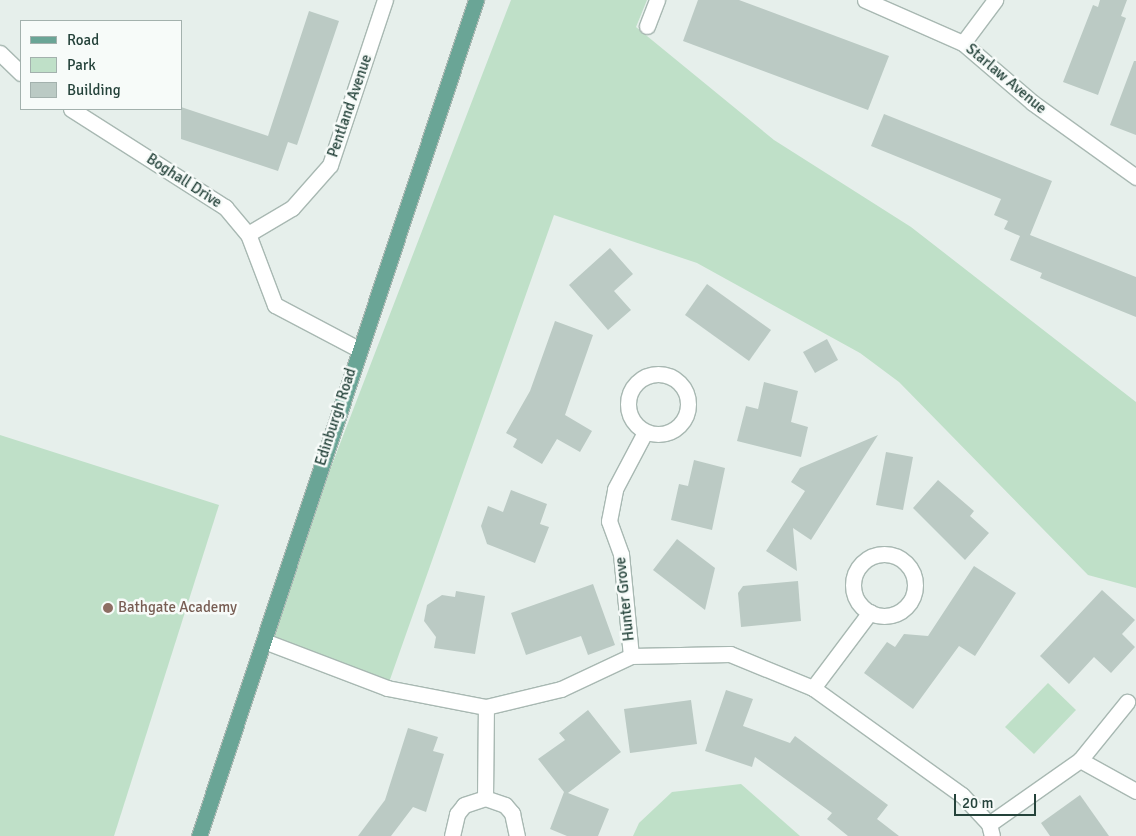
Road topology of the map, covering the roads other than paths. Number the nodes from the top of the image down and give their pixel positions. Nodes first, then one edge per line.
1 (386, 0) edge
2 (476, 0) edge
3 (657, 0) edge
4 (865, 0) edge
5 (994, 0) edge
6 (647, 26) dead end
7 (963, 43) junction
8 (0, 53) edge
9 (20, 72) edge
10 (73, 110) edge
11 (1136, 177) edge
12 (248, 234) junction
13 (358, 349) junction
14 (645, 432) junction
15 (870, 612) junction
16 (264, 642) junction
17 (631, 656) junction
18 (813, 688) junction
19 (1127, 702) dead end
20 (486, 707) junction
21 (1080, 760) junction
22 (1136, 791) edge
23 (485, 798) junction
24 (991, 830) edge
25 (199, 836) edge
26 (452, 836) edge
27 (517, 836) edge

1 - 12 street, Pentland Avenue
2 - 13 main road, Edinburgh Road
3 - 6 street
4 - 7 street, Starlaw Avenue
5 - 7 street
7 - 11 street, Starlaw Avenue
8 - 9 street
10 - 12 street, Boghall Drive
12 - 13 street, Boghall Drive
13 - 16 main road, Edinburgh Road
14 - 14 street
14 - 17 street, Hunter Grove
15 - 15 street
15 - 18 street
16 - 20 street, Hunter Grove
16 - 25 main road, Edinburgh Road
17 - 18 street, Hunter Grove
17 - 20 street, Hunter Grove
18 - 24 street, Hunter Grove
19 - 21 street, Hunter Grove
20 - 23 street
21 - 22 street
21 - 24 street, Hunter Grove
23 - 26 street
23 - 27 street

